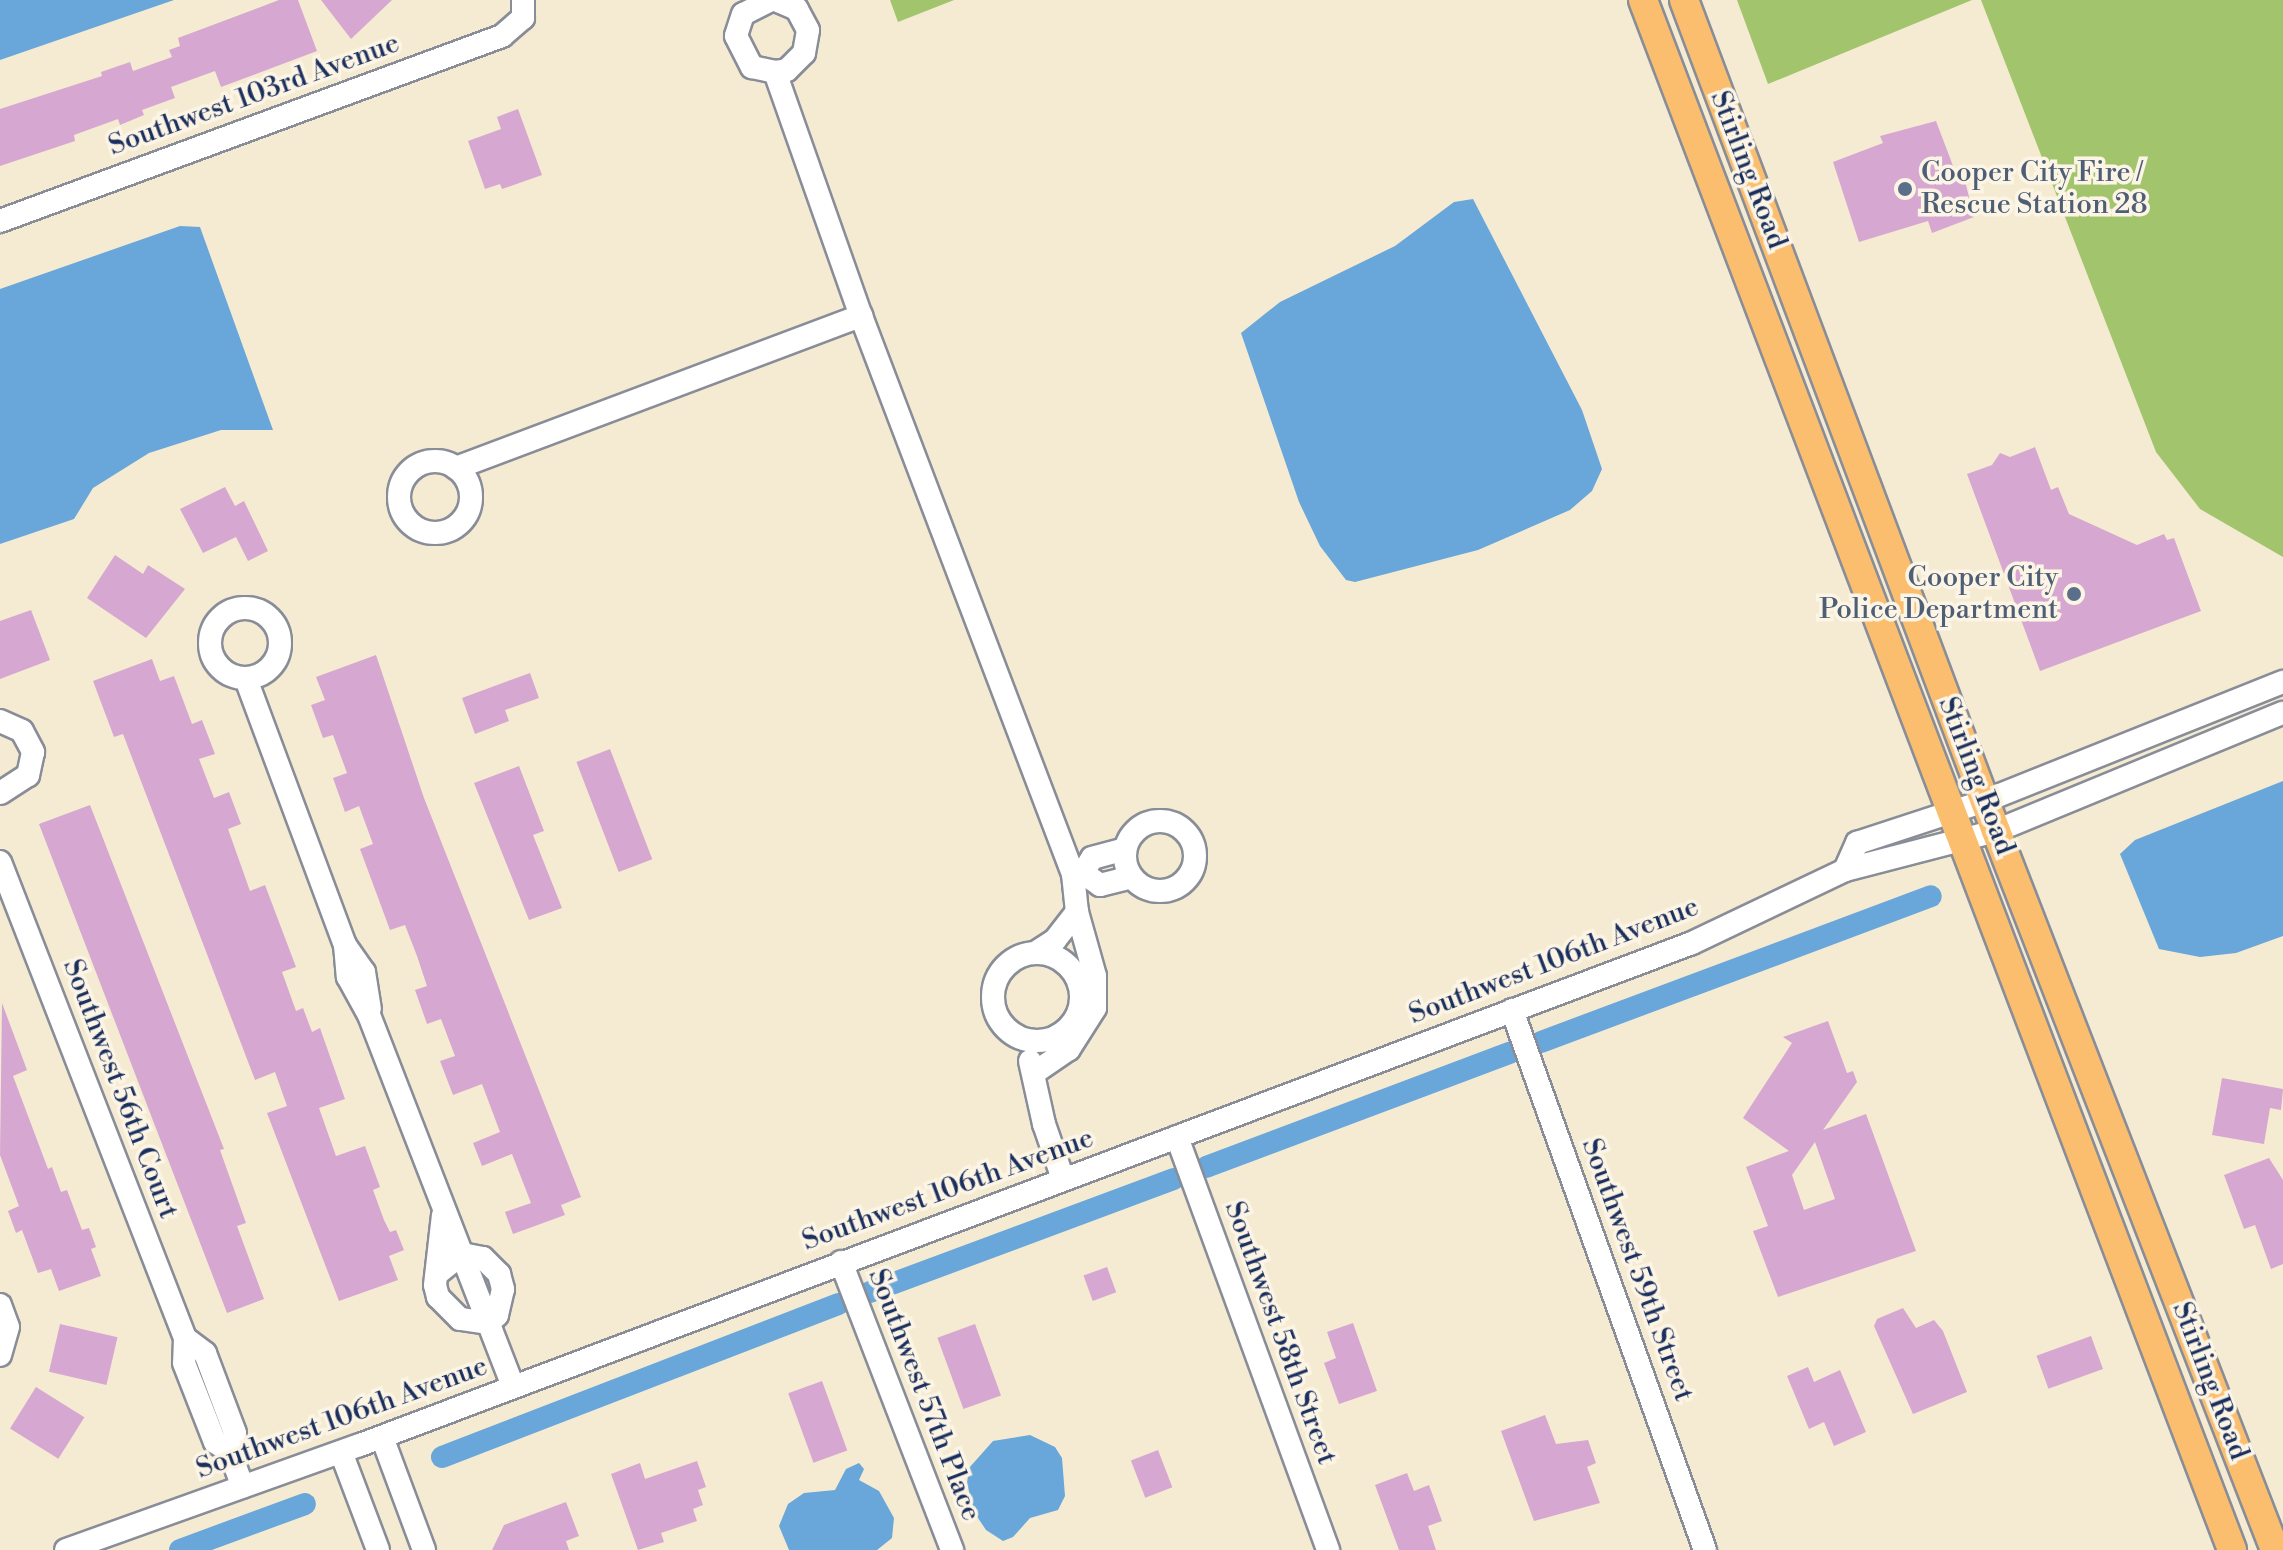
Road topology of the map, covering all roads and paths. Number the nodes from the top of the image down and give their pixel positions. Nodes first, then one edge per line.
1 (774, 0) edge
2 (1643, 0) edge
3 (1684, 0) edge
4 (523, 9) edge
5 (775, 72) junction
6 (0, 221) edge
7 (861, 316) junction
8 (456, 468) dead end
9 (246, 679) dead end
10 (2283, 682) edge
11 (2283, 713) edge
12 (0, 721) edge
13 (0, 793) edge
14 (1985, 801) junction
15 (1956, 825) junction
16 (1996, 831) junction
17 (1125, 849) junction
18 (0, 862) edge
19 (1078, 874) junction
20 (1131, 877) junction
21 (1077, 912) junction
22 (1035, 953) junction
23 (1063, 961) junction
24 (1512, 1010) junction
25 (1017, 1037) junction
26 (1046, 1041) junction
27 (1034, 1073) junction
28 (1177, 1137) junction
29 (1063, 1179) junction
30 (444, 1208) junction
31 (462, 1254) junction
32 (841, 1262) junction
33 (437, 1274) junction
34 (0, 1305) edge
35 (489, 1323) junction
36 (4, 1348) edge
37 (513, 1387) junction
38 (382, 1437) junction
39 (341, 1452) junction
40 (243, 1487) junction
41 (66, 1550) edge
42 (378, 1550) edge
43 (424, 1550) edge
44 (952, 1550) edge
45 (1328, 1550) edge
46 (1705, 1550) edge
47 (2232, 1550) edge
48 (2275, 1550) edge

1 - 5 street
1 - 5 street
2 - 15 main road, Stirling Road
3 - 14 main road, Stirling Road
4 - 6 street, Southwest 103rd Avenue
5 - 7 street
7 - 8 street
7 - 19 street
9 - 30 street
10 - 14 street
11 - 16 street, Southwest 106th Avenue
12 - 13 street
14 - 15 street
14 - 16 main road, Stirling Road
15 - 16 street, Southwest 106th Avenue
15 - 24 street, Southwest 106th Avenue
15 - 47 main road, Stirling Road
16 - 48 main road, Stirling Road
17 - 19 street
17 - 20 street
17 - 20 street
18 - 40 street, Southwest 56th Court
19 - 20 street
19 - 21 street
21 - 22 street
21 - 23 street
21 - 27 street
22 - 23 street
22 - 25 street
23 - 26 street
24 - 28 street, Southwest 106th Avenue
24 - 46 street, Southwest 59th Street
25 - 26 street
25 - 27 street
26 - 27 street
27 - 29 street
28 - 29 street, Southwest 106th Avenue
28 - 45 street, Southwest 58th Street
29 - 32 street, Southwest 106th Avenue
30 - 31 street
30 - 33 street
31 - 33 street
31 - 35 street
32 - 37 street, Southwest 106th Avenue
32 - 44 street, Southwest 57th Place
33 - 35 street
34 - 36 street
35 - 37 street
37 - 38 street, Southwest 106th Avenue
38 - 39 street, Southwest 106th Avenue
38 - 43 street
39 - 40 street, Southwest 106th Avenue
39 - 42 street
40 - 41 street, Southwest 106th Avenue

